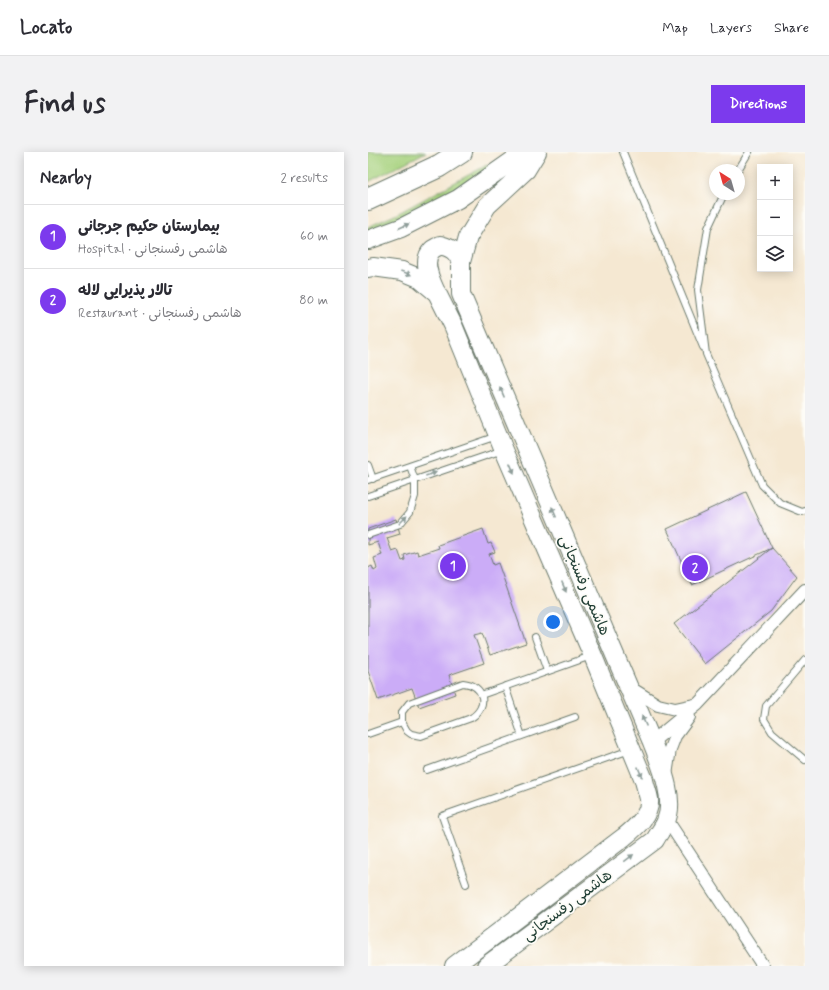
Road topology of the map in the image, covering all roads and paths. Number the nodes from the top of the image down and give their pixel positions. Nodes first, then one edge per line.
1 (461, 152) edge
2 (525, 152) edge
3 (537, 152) edge
4 (623, 152) edge
5 (749, 152) edge
6 (742, 164) edge
7 (368, 199) edge
8 (721, 200) edge
9 (368, 240) edge
10 (461, 262) junction
11 (368, 268) edge
12 (437, 293) junction
13 (706, 354) junction
14 (502, 443) junction
15 (368, 465) edge
16 (410, 466) junction
17 (370, 480) edge
18 (415, 480) junction
19 (368, 496) edge
20 (805, 511) edge
21 (368, 535) edge
22 (805, 590) edge
23 (535, 637) dead end
24 (593, 656) junction
25 (805, 660) edge
26 (547, 672) junction
27 (505, 686) junction
28 (629, 687) junction
29 (481, 695) junction
30 (698, 704) junction
31 (575, 718) dead end
32 (402, 722) junction
33 (368, 734) edge
34 (522, 736) junction
35 (652, 742) junction
36 (631, 749) junction
37 (805, 760) edge
38 (426, 770) dead end
39 (665, 778) junction
40 (667, 820) junction
41 (466, 884) dead end
42 (454, 966) edge
43 (486, 966) edge
44 (763, 966) edge

1 - 7 highway
9 -> 2 main road
3 - 10 main road, هاشمی رفسنجانی
4 - 13 lane
5 - 6 lane
8 - 13 lane
10 - 12 main road
28 -> 10 main road, هاشمی رفسنجانی
11 -> 12 main road, هاشمی رفسنجانی
12 - 14 main road, هاشمی رفسنجانی
13 - 20 lane
14 - 16 lane
18 -> 14 lane
14 -> 24 main road, هاشمی رفسنجانی
15 - 17 lane
16 - 17 lane
16 - 18 lane
18 - 19 lane
21 -> 18 lane
22 - 30 street
23 - 26 lane
24 - 26 lane
24 - 36 main road, هاشمی رفسنجانی
25 - 37 lane
26 - 27 lane
27 - 29 lane
27 - 34 lane
28 - 30 street
35 -> 28 main road, هاشمی رفسنجانی
29 - 32 lane
29 - 32 lane
30 - 35 street
30 - 39 street
31 - 34 lane
32 - 33 lane
34 - 38 lane
35 - 36 main road
35 - 39 main road, هاشمی رفسنجانی
36 - 41 lane
36 -> 42 main road, هاشمی رفسنجانی
39 - 40 main road, هاشمی رفسنجانی
43 -> 40 main road, هاشمی رفسنجانی
40 - 44 street

